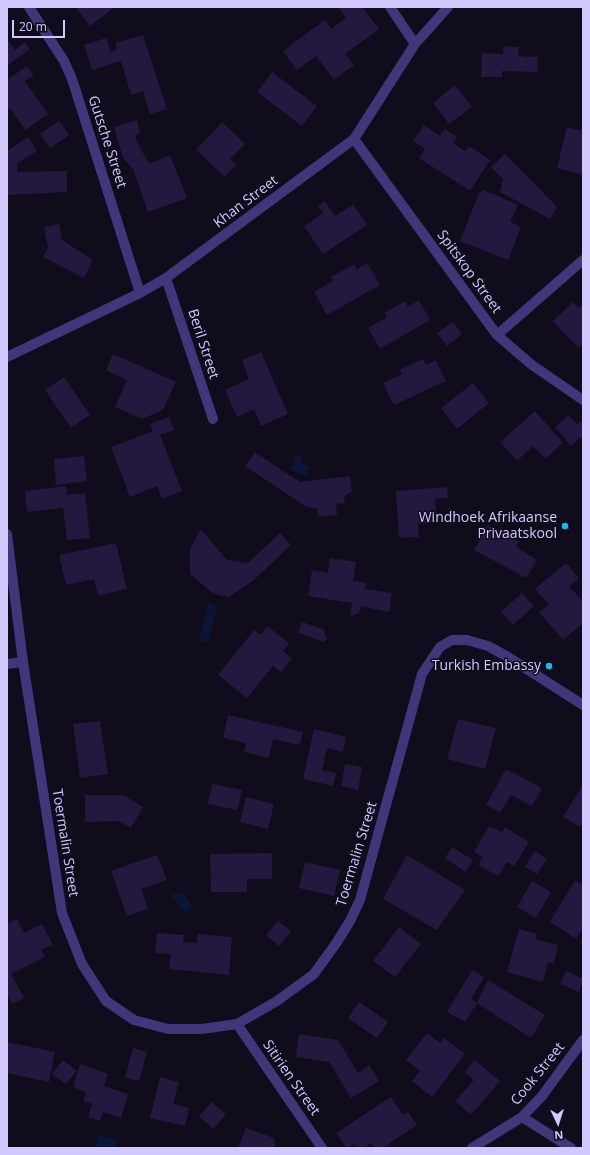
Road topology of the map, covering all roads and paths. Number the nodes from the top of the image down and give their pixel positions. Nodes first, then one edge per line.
1 (29, 7) edge
2 (390, 7) edge
3 (448, 7) edge
4 (415, 44) junction
5 (354, 139) junction
6 (583, 260) edge
7 (166, 278) junction
8 (140, 293) junction
9 (497, 335) junction
10 (7, 357) edge
11 (583, 400) edge
12 (213, 419) dead end
13 (7, 534) edge
14 (23, 662) junction
15 (7, 664) edge
16 (583, 705) edge
17 (237, 1024) junction
18 (583, 1040) edge
19 (522, 1117) junction
20 (322, 1148) edge
21 (472, 1148) edge
22 (571, 1148) edge

1 - 8 street, Gutsche Street
2 - 4 street
3 - 4 street, Khan Street
4 - 5 street, Khan Street
5 - 7 street, Khan Street
5 - 9 street, Spitskop Street
6 - 9 street
7 - 8 street, Khan Street
7 - 12 street, Beril Street
8 - 10 street, Khan Street
9 - 11 street, Spitskop Street
13 - 14 street, Toermalin Street
14 - 15 street
14 - 17 street, Toermalin Street
16 - 17 street, Toermalin Street
17 - 20 street, Sitirien Street
18 - 19 street, Cook Street
19 - 21 street, Cook Street
19 - 22 street

